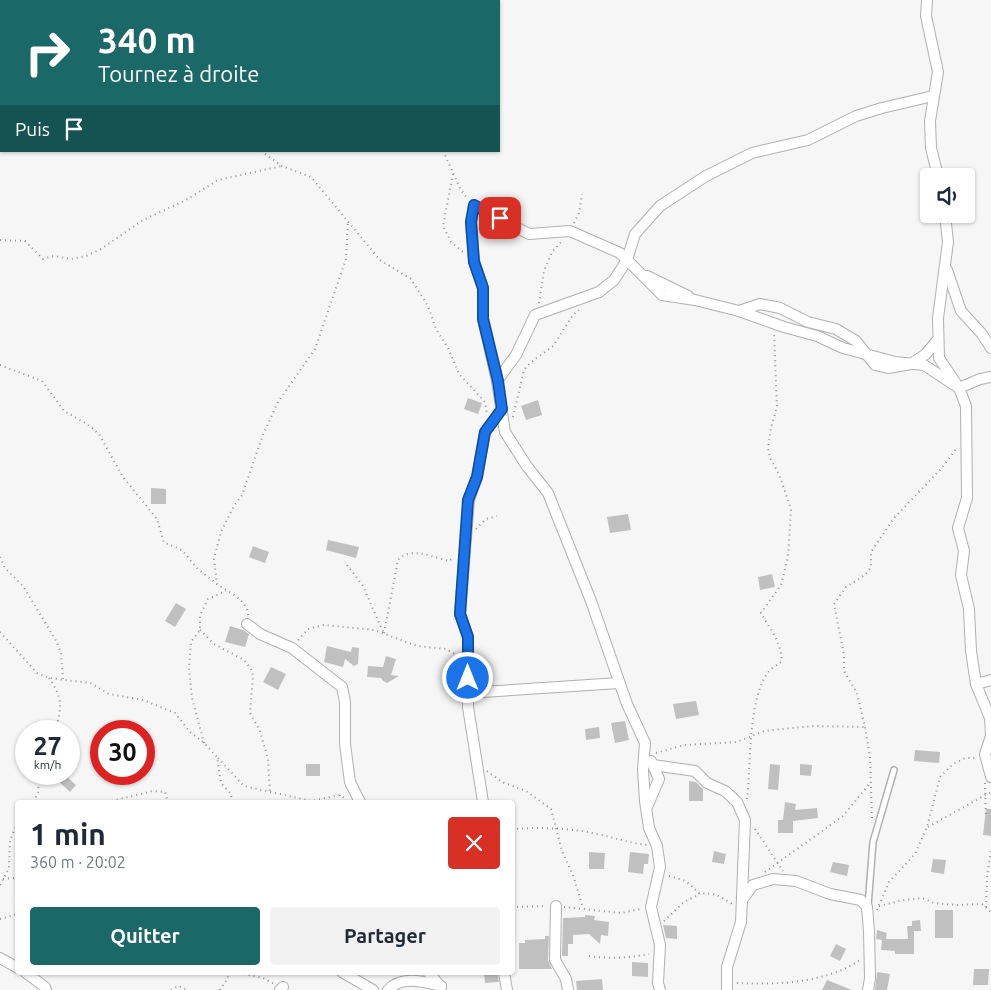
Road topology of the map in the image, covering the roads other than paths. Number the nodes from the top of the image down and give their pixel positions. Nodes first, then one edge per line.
1 (926, 0) edge
2 (933, 96) junction
3 (936, 168) edge
4 (946, 223) edge
5 (627, 260) junction
6 (946, 267) junction
7 (621, 270) junction
8 (638, 272) junction
9 (740, 311) junction
10 (938, 339) junction
11 (991, 348) edge
12 (869, 355) junction
13 (911, 364) junction
14 (991, 377) edge
15 (498, 381) junction
16 (959, 388) junction
17 (502, 409) junction
18 (247, 624) road end
19 (991, 680) edge
20 (619, 683) junction
21 (976, 684) junction
22 (468, 693) junction
23 (990, 716) edge
24 (991, 735) edge
25 (645, 743) junction
26 (651, 760) junction
27 (894, 770) dead end
28 (988, 778) edge
29 (359, 800) edge
30 (483, 800) edge
31 (646, 808) junction
32 (741, 905) junction
33 (556, 906) road end
34 (868, 907) junction
35 (0, 958) edge
36 (15, 966) edge
37 (29, 975) edge
38 (347, 975) edge
39 (431, 975) edge
40 (504, 975) edge
41 (443, 988) edge
42 (46, 990) edge
43 (373, 990) edge
44 (388, 990) edge
45 (507, 990) edge
46 (568, 990) edge
47 (660, 990) edge
48 (726, 990) edge
49 (868, 990) edge

1 - 2 street
2 - 3 street
2 - 5 street
4 - 6 street
5 - 7 street
5 - 8 street
5 - 15 street
6 - 10 street
6 - 11 street
7 - 8 street
7 - 15 street
8 - 9 street
9 - 12 street
9 - 12 street
10 - 13 street
10 - 16 street
12 - 13 street
13 - 16 street
14 - 16 street
15 - 17 street
16 - 21 street
17 - 20 street
17 - 22 street
18 - 29 street
19 - 21 street
20 - 22 street
20 - 25 street
21 - 23 street
22 - 30 street
23 - 24 street
24 - 28 street
25 - 26 street
25 - 31 street
26 - 31 street
26 - 32 street
27 - 34 lane
31 - 47 street
32 - 34 street
32 - 48 street
33 - 46 street
34 - 49 street
35 - 36 street
37 - 42 street
38 - 43 street
39 - 41 street
40 - 45 street
41 - 44 street

